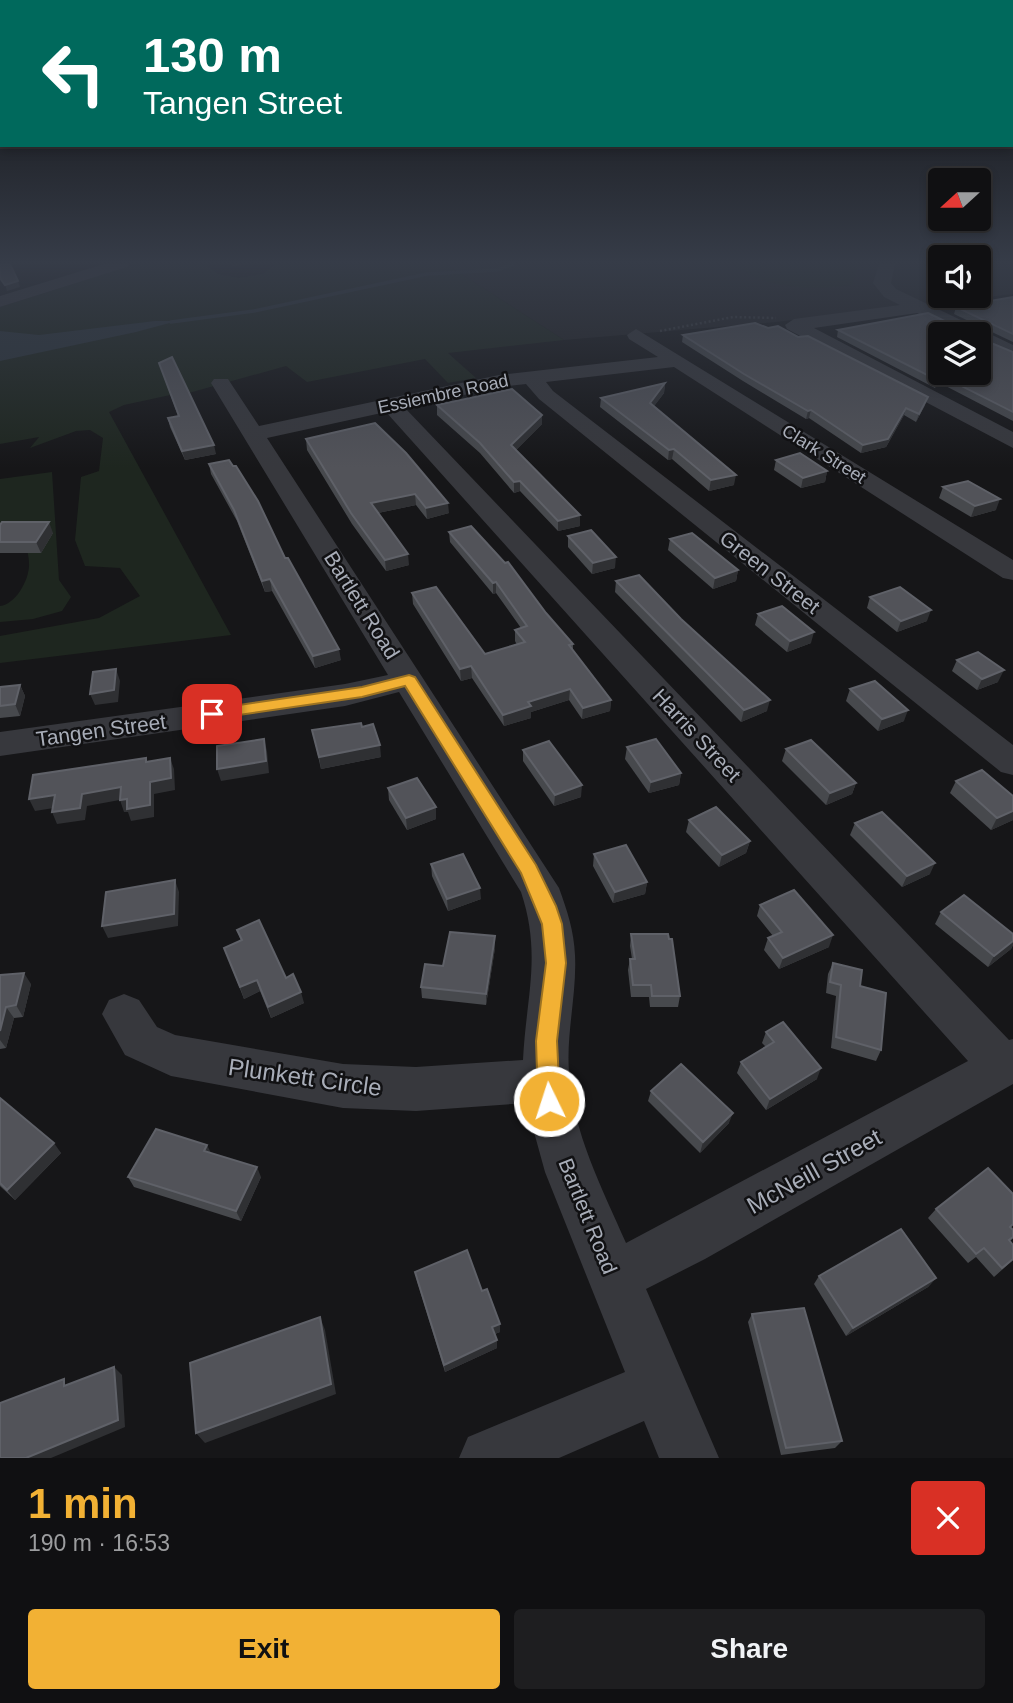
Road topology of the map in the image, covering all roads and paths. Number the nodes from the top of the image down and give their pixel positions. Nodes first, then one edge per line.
1 (653, 332) edge
2 (811, 332) edge
3 (636, 335) joint
4 (991, 342) edge
5 (1013, 352) edge
6 (676, 361) junction
7 (531, 377) junction
8 (221, 383) dead end
9 (391, 405) junction
10 (253, 434) junction
11 (1013, 441) edge
12 (1013, 572) edge
13 (409, 680) junction
14 (0, 744) edge
15 (1013, 763) edge
16 (124, 1014) dead end
17 (1008, 1063) edge
18 (547, 1080) junction
19 (613, 1277) junction
20 (659, 1387) junction
21 (489, 1458) edge
22 (689, 1458) edge

1 - 3 path
2 - 11 street
3 - 6 street, Clark Street
4 - 5 street
6 - 7 street, Essiembre Road
6 - 12 street, Clark Street
7 - 9 street, Essiembre Road
7 - 15 street, Green Street
8 - 10 street, Bartlett Road
9 - 10 street, Essiembre Road
9 - 17 street, Harris Street
10 - 13 street, Bartlett Road
13 - 14 street, Tangen Street
13 - 18 street, Bartlett Road
16 - 18 street, Plunkett Circle
17 - 19 street, McNeill Street
18 - 19 street, Bartlett Road
19 - 20 street, Bartlett Road
20 - 21 street
20 - 22 street, Bartlett Road

